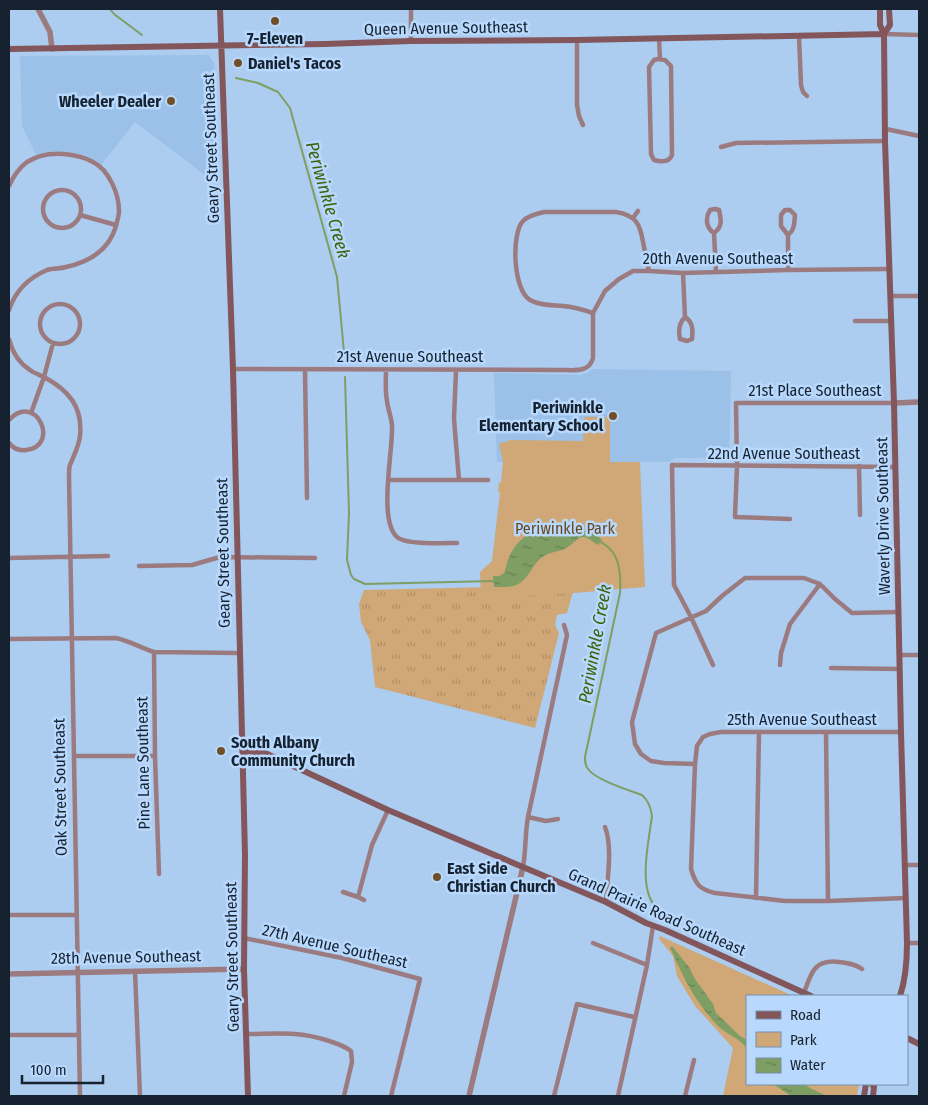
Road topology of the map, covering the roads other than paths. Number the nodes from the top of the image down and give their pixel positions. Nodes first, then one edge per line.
1 (38, 9) edge
2 (220, 9) edge
3 (411, 9) edge
4 (880, 9) edge
5 (889, 9) edge
6 (884, 34) junction
7 (919, 35) edge
8 (799, 36) junction
9 (659, 38) junction
10 (577, 40) junction
11 (411, 41) junction
12 (220, 46) junction
13 (52, 49) junction
14 (9, 50) edge
15 (660, 59) junction
16 (807, 96) dead end
17 (583, 124) dead end
18 (886, 129) junction
19 (919, 136) edge
20 (885, 141) junction
21 (721, 147) dead end
22 (9, 186) edge
23 (638, 211) dead end
24 (80, 214) junction
25 (519, 216) dead end
26 (633, 218) junction
27 (524, 220) junction
28 (116, 225) junction
29 (714, 233) junction
30 (788, 235) junction
31 (889, 269) junction
32 (788, 270) junction
33 (649, 271) junction
34 (716, 272) junction
35 (683, 273) junction
36 (890, 296) junction
37 (919, 296) edge
38 (528, 299) junction
39 (524, 305) dead end
40 (9, 310) edge
41 (593, 313) junction
42 (685, 317) junction
43 (855, 321) dead end
44 (891, 321) junction
45 (9, 339) edge
46 (53, 343) junction
47 (587, 368) joint
48 (233, 369) junction
49 (305, 370) junction
50 (386, 370) junction
51 (456, 370) junction
52 (44, 377) junction
53 (919, 402) edge
54 (894, 403) junction
55 (31, 413) junction
56 (9, 420) edge
57 (9, 443) edge
58 (737, 466) junction
59 (859, 466) junction
60 (895, 467) junction
61 (388, 480) junction
62 (460, 480) junction
63 (488, 480) dead end
64 (307, 498) dead end
65 (860, 515) dead end
66 (790, 519) dead end
67 (457, 543) dead end
68 (108, 556) dead end
69 (70, 557) junction
70 (237, 557) junction
71 (9, 558) edge
72 (315, 558) dead end
73 (139, 566) dead end
74 (820, 584) junction
75 (899, 612) junction
76 (691, 617) junction
77 (564, 625) dead end
78 (72, 638) junction
79 (9, 639) edge
80 (154, 652) junction
81 (240, 653) junction
82 (899, 655) junction
83 (919, 655) edge
84 (713, 665) dead end
85 (780, 665) dead end
86 (831, 668) dead end
87 (900, 669) junction
88 (759, 732) junction
89 (826, 732) junction
90 (901, 732) junction
91 (242, 751) junction
92 (74, 756) junction
93 (155, 756) junction
94 (695, 764) junction
95 (388, 810) junction
96 (528, 817) junction
97 (558, 819) dead end
98 (605, 828) dead end
99 (906, 865) junction
100 (919, 865) edge
101 (523, 867) junction
102 (159, 874) dead end
103 (343, 892) dead end
104 (358, 897) junction
105 (756, 898) junction
106 (906, 898) junction
107 (364, 900) dead end
108 (828, 901) junction
109 (606, 902) junction
110 (9, 915) edge
111 (76, 915) junction
112 (653, 926) junction
113 (244, 938) junction
114 (907, 942) junction
115 (593, 943) dead end
116 (919, 943) edge
117 (646, 965) junction
118 (862, 968) dead end
119 (244, 969) junction
120 (135, 970) junction
121 (78, 972) junction
122 (9, 974) edge
123 (804, 993) junction
124 (809, 995) edge
125 (900, 995) edge
126 (634, 1017) junction
127 (247, 1034) junction
128 (79, 1035) junction
129 (9, 1036) edge
130 (694, 1060) dead end
131 (80, 1096) edge
132 (140, 1096) edge
133 (248, 1096) edge
134 (344, 1096) edge
135 (391, 1096) edge
136 (469, 1096) edge
137 (554, 1096) edge
138 (618, 1096) edge
139 (685, 1096) edge

1 - 13 street
2 - 12 main road, Geary Street Southeast
3 - 11 street
4 - 6 main road, Waverly Drive Southeast
5 - 6 main road, Waverly Drive Southeast
6 - 7 street
6 - 8 main road, Queen Avenue Southeast
6 - 18 main road, Waverly Drive Southeast
8 - 9 main road, Queen Avenue Southeast
8 - 16 street
9 - 10 main road, Queen Avenue Southeast
9 - 15 street
10 - 11 main road, Queen Avenue Southeast
10 - 17 street
11 - 12 main road, Queen Avenue Southeast
12 - 13 main road, Queen Avenue Southeast
12 - 48 main road, Geary Street Southeast
13 - 14 main road, Queen Avenue Southeast
15 - 15 street
18 - 19 street
18 - 20 main road, Waverly Drive Southeast
20 - 21 street
20 - 31 main road, Waverly Drive Southeast
22 - 28 street
23 - 26 street
24 - 24 street
24 - 28 street
25 - 27 street
26 - 27 street
26 - 33 street
27 - 38 street
28 - 40 street
29 - 29 street
29 - 34 street
30 - 30 street
30 - 32 street
31 - 32 street, 20th Avenue Southeast
31 - 36 main road, Waverly Drive Southeast
32 - 34 street, 20th Avenue Southeast
33 - 35 street, 20th Avenue Southeast
33 - 41 street, 20th Avenue Southeast
34 - 35 street, 20th Avenue Southeast
35 - 42 street
36 - 37 street
36 - 44 main road, Waverly Drive Southeast
38 - 39 street
38 - 41 street
41 - 47 street, 20th Avenue Southeast
42 - 42 street
43 - 44 street
44 - 54 main road, Waverly Drive Southeast
45 - 52 street, Oak Street Southeast
46 - 46 street
46 - 52 street
47 - 51 street, 21st Avenue Southeast
48 - 49 street, 21st Avenue Southeast
48 - 70 main road, Geary Street Southeast
49 - 50 street, 21st Avenue Southeast
49 - 64 street
50 - 51 street, 21st Avenue Southeast
50 - 61 street
51 - 62 street
52 - 55 street
52 - 69 street, Oak Street Southeast
53 - 54 street
54 - 58 street, 21st Place Southeast
54 - 60 main road, Waverly Drive Southeast
55 - 56 street
55 - 57 street
58 - 59 street, 22nd Avenue Southeast
58 - 66 street
58 - 76 street, 22nd Avenue Southeast
59 - 60 street, 22nd Avenue Southeast
59 - 65 street
60 - 75 main road, Waverly Drive Southeast
61 - 62 street
61 - 67 street
62 - 63 street
68 - 69 street
69 - 71 street
69 - 78 street, Oak Street Southeast
70 - 72 street
70 - 73 street
70 - 81 main road, Geary Street Southeast
74 - 75 street
74 - 76 street
74 - 85 street
75 - 82 main road, Waverly Drive Southeast
76 - 84 street
76 - 94 street
77 - 96 street
78 - 79 street
78 - 80 street
78 - 92 street, Oak Street Southeast
80 - 81 street
80 - 93 street, Pine Lane Southeast
81 - 91 main road, Geary Street Southeast
82 - 83 street
82 - 87 main road, Waverly Drive Southeast
86 - 87 street
87 - 90 main road, Waverly Drive Southeast
88 - 89 street, 25th Avenue Southeast
88 - 94 street, 25th Avenue Southeast
88 - 105 street
89 - 90 street, 25th Avenue Southeast
89 - 108 street
90 - 99 main road, Waverly Drive Southeast
91 - 95 main road, Grand Prairie Road Southeast
91 - 113 main road, Geary Street Southeast
92 - 93 street
92 - 111 street, Oak Street Southeast
93 - 102 street, Pine Lane Southeast
94 - 105 street
95 - 101 main road, Grand Prairie Road Southeast
95 - 104 street
96 - 97 street
96 - 101 street
98 - 109 street
99 - 100 street
99 - 106 main road, Waverly Drive Southeast
101 - 109 main road, Grand Prairie Road Southeast
101 - 136 street
103 - 104 street
104 - 107 street
105 - 108 street
106 - 108 street
106 - 114 main road, Waverly Drive Southeast
109 - 112 main road, Grand Prairie Road Southeast
110 - 111 street
111 - 121 street, Oak Street Southeast
112 - 117 street
112 - 123 main road, Grand Prairie Road Southeast
113 - 119 main road, Geary Street Southeast
113 - 135 street, 27th Avenue Southeast
114 - 116 street
114 - 125 main road, Waverly Drive Southeast
115 - 117 street
117 - 126 street
118 - 123 street
119 - 120 street, 28th Avenue Southeast
119 - 127 main road, Geary Street Southeast
120 - 121 street, 28th Avenue Southeast
120 - 132 street
121 - 122 street, 28th Avenue Southeast
121 - 128 street, Oak Street Southeast
123 - 124 main road, Grand Prairie Road Southeast
126 - 137 street
126 - 138 street
127 - 133 main road, Geary Street Southeast
127 - 134 street
128 - 129 street
128 - 131 street, Oak Street Southeast
130 - 139 street

